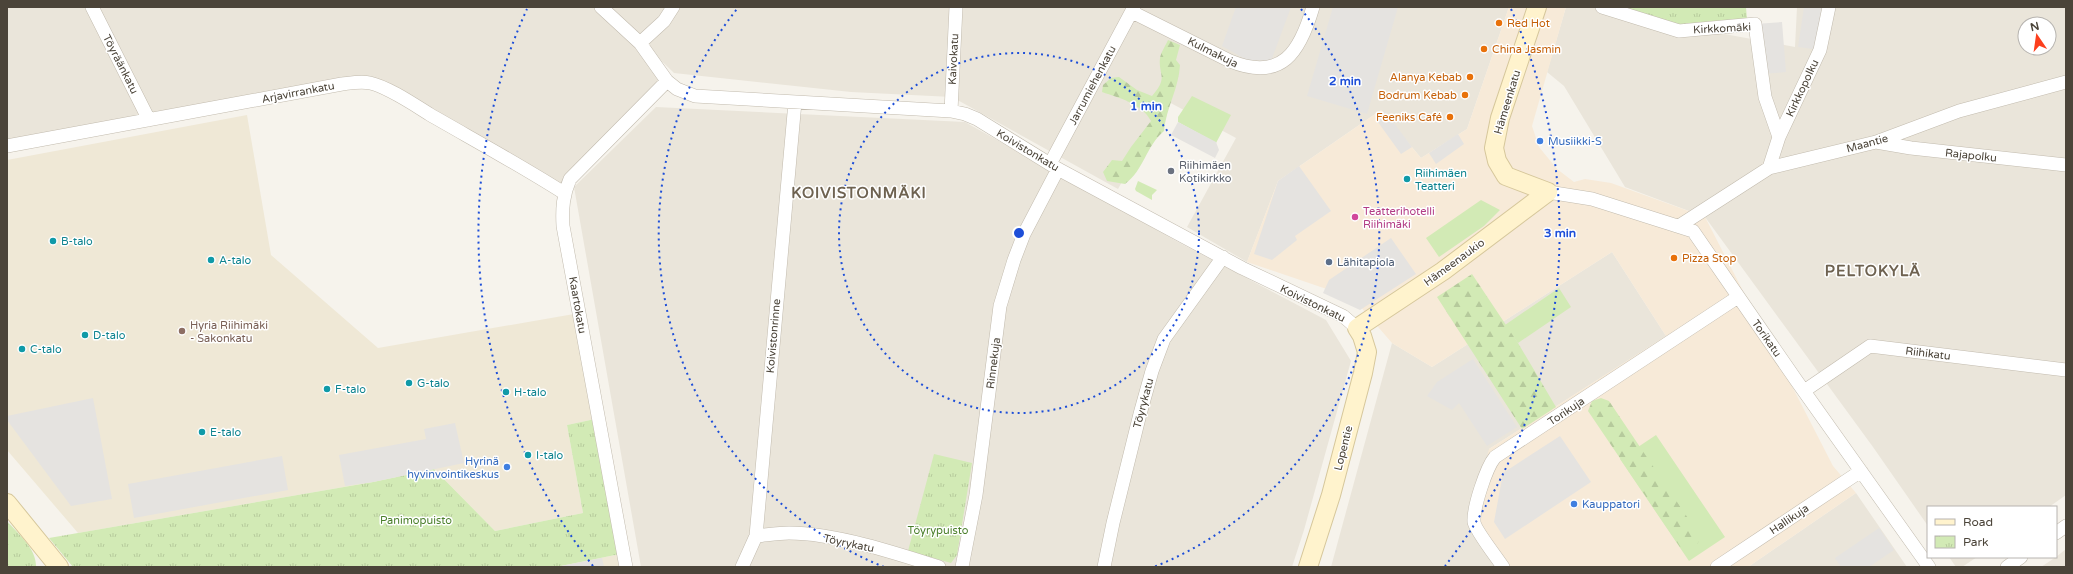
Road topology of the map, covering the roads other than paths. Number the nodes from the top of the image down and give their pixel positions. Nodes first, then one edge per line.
1 (92, 7) edge
2 (600, 7) edge
3 (673, 7) edge
4 (956, 7) edge
5 (1313, 7) edge
6 (1537, 7) edge
7 (1602, 7) edge
8 (1829, 7) edge
9 (1133, 9) edge
10 (640, 43) junction
11 (667, 81) junction
12 (2066, 82) edge
13 (795, 102) junction
14 (951, 111) junction
15 (149, 120) junction
16 (1779, 138) junction
17 (1876, 142) junction
18 (7, 146) edge
19 (2066, 165) edge
20 (1054, 167) junction
21 (1769, 168) junction
22 (1548, 192) junction
23 (564, 193) junction
24 (1679, 226) junction
25 (1223, 257) junction
26 (1738, 297) junction
27 (1357, 328) junction
28 (2066, 370) edge
29 (1804, 391) junction
30 (1861, 471) junction
31 (7, 503) edge
32 (2066, 526) edge
33 (2057, 532) edge
34 (756, 536) junction
35 (2020, 558) edge
36 (56, 566) edge
37 (626, 567) edge
38 (742, 567) edge
39 (939, 567) edge
40 (962, 567) edge
41 (1104, 567) edge
42 (1308, 567) edge
43 (1503, 567) edge
44 (1717, 567) edge
45 (1929, 567) edge
46 (2007, 567) edge

1 - 15 street, Töyräänkatu
2 - 10 street
3 - 10 street
4 - 14 street, Kaivokatu
5 - 9 street, Kulmakuja
6 - 22 street, Hämeenkatu
7 - 16 street, Kirkkomäki
8 - 16 street, Kirkkopolku
9 - 20 street, Jarrumiehenkatu
10 - 11 street
11 - 13 street, Koivistonkatu
11 - 23 street, Kaartokatu
12 - 17 street, Maantie
13 - 14 street, Koivistonkatu
13 - 34 street, Koivistonrinne
14 - 20 street, Koivistonkatu
15 - 18 street, Arjavirrankatu
15 - 23 street, Arjavirrankatu
16 - 21 street, Kirkkopolku
17 - 19 street, Rajapolku
17 - 21 street, Maantie
20 - 25 street, Koivistonkatu
20 - 40 street, Rinnekuja
21 - 24 street, Maantie
22 - 24 street, Torikatu
22 - 27 street, Hämeenaukio
23 - 37 street, Kaartokatu
24 - 26 street, Torikatu
25 - 27 street, Koivistonkatu
25 - 41 street, Töyrykatu
26 - 29 street, Torikatu
26 - 43 street, Torikuja
27 - 42 street, Lopentie
28 - 29 street, Riihikatu
29 - 30 street, Torikatu
30 - 44 street, Hallikuja
30 - 45 street, Torikatu
31 - 36 street
32 - 33 street
34 - 38 street, Koivistonrinne
34 - 39 street, Töyrykatu
35 - 46 street

